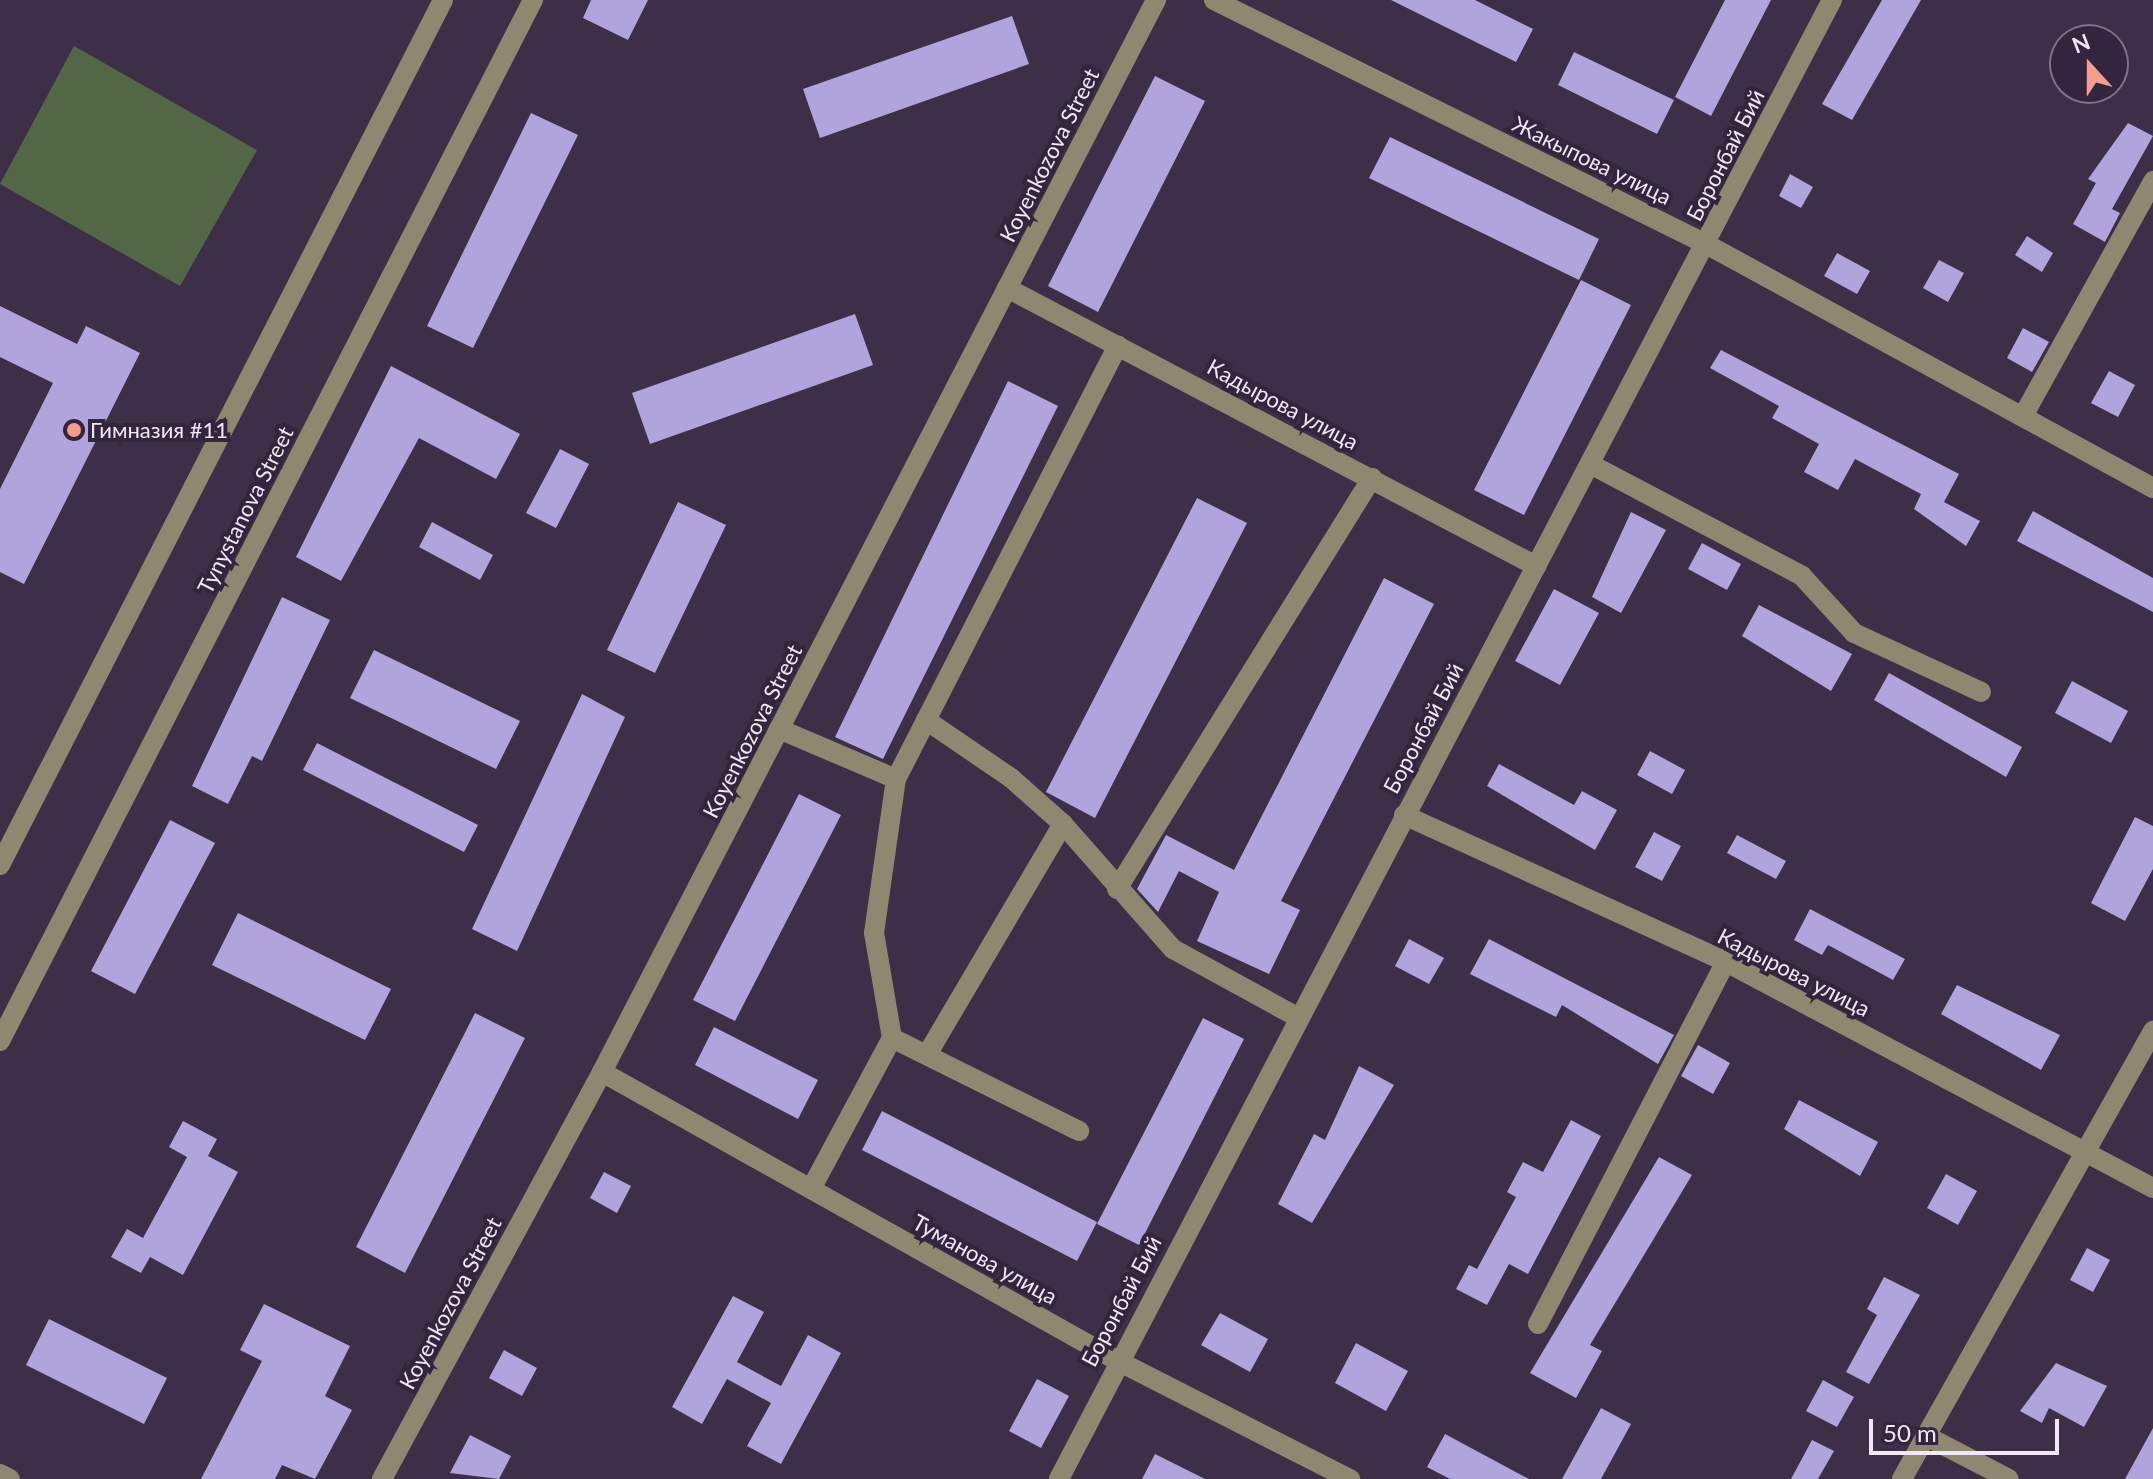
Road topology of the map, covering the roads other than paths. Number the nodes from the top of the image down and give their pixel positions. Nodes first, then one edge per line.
1 (443, 0) edge
2 (533, 0) edge
3 (1156, 0) edge
4 (1214, 0) edge
5 (1832, 0) edge
6 (2153, 181) edge
7 (1706, 244) junction
8 (1007, 288) junction
9 (1118, 346) junction
10 (2023, 416) junction
11 (1590, 464) junction
12 (1372, 478) junction
13 (2153, 488) edge
14 (1536, 566) junction
15 (1981, 692) dead end
16 (926, 720) junction
17 (779, 729) junction
18 (896, 779) junction
19 (1404, 815) junction
20 (1063, 824) junction
21 (0, 865) edge
22 (1117, 889) junction
23 (1726, 962) junction
24 (1297, 1017) junction
25 (2153, 1031) edge
26 (892, 1038) junction
27 (0, 1041) edge
28 (928, 1053) junction
29 (602, 1072) junction
30 (1079, 1131) dead end
31 (2087, 1154) junction
32 (2153, 1188) edge
33 (811, 1189) junction
34 (1538, 1324) dead end
35 (1116, 1360) junction
36 (1926, 1436) junction
37 (0, 1474) edge
38 (10, 1479) edge
39 (382, 1479) edge
40 (1059, 1479) edge
41 (1350, 1479) edge
42 (1902, 1479) edge
43 (2009, 1479) edge

1 - 21 street
2 - 27 street, Tynystanova Street
3 - 8 street, Koyenkozova Street
4 - 7 street, Жакыпова улица
5 - 7 street, Боронбай Бий
6 - 10 street
7 - 10 street, Жакыпова улица
7 - 11 street, Боронбай Бий
8 - 9 street, Кадырова улица
8 - 17 street, Koyenkozova Street
9 - 12 street, Кадырова улица
9 - 16 street
10 - 13 street, Жакыпова улица
11 - 14 street, Боронбай Бий
11 - 15 street
12 - 14 street, Кадырова улица
12 - 22 street
14 - 19 street, Боронбай Бий
16 - 18 street
16 - 20 street
17 - 18 street
17 - 29 street, Koyenkozova Street
18 - 26 street
19 - 23 street, Кадырова улица
19 - 24 street, Боронбай Бий
20 - 22 street
20 - 28 street
22 - 24 street
23 - 31 street, Кадырова улица
23 - 34 street
24 - 35 street, Боронбай Бий
25 - 31 street
26 - 28 street
26 - 33 street
28 - 30 street
29 - 33 street, Туманова улица
29 - 39 street, Koyenkozova Street
31 - 32 street, Кадырова улица
31 - 36 street
33 - 35 street, Туманова улица
35 - 40 street, Боронбай Бий
35 - 41 street, Туманова улица
36 - 42 street
36 - 43 street
37 - 38 street

